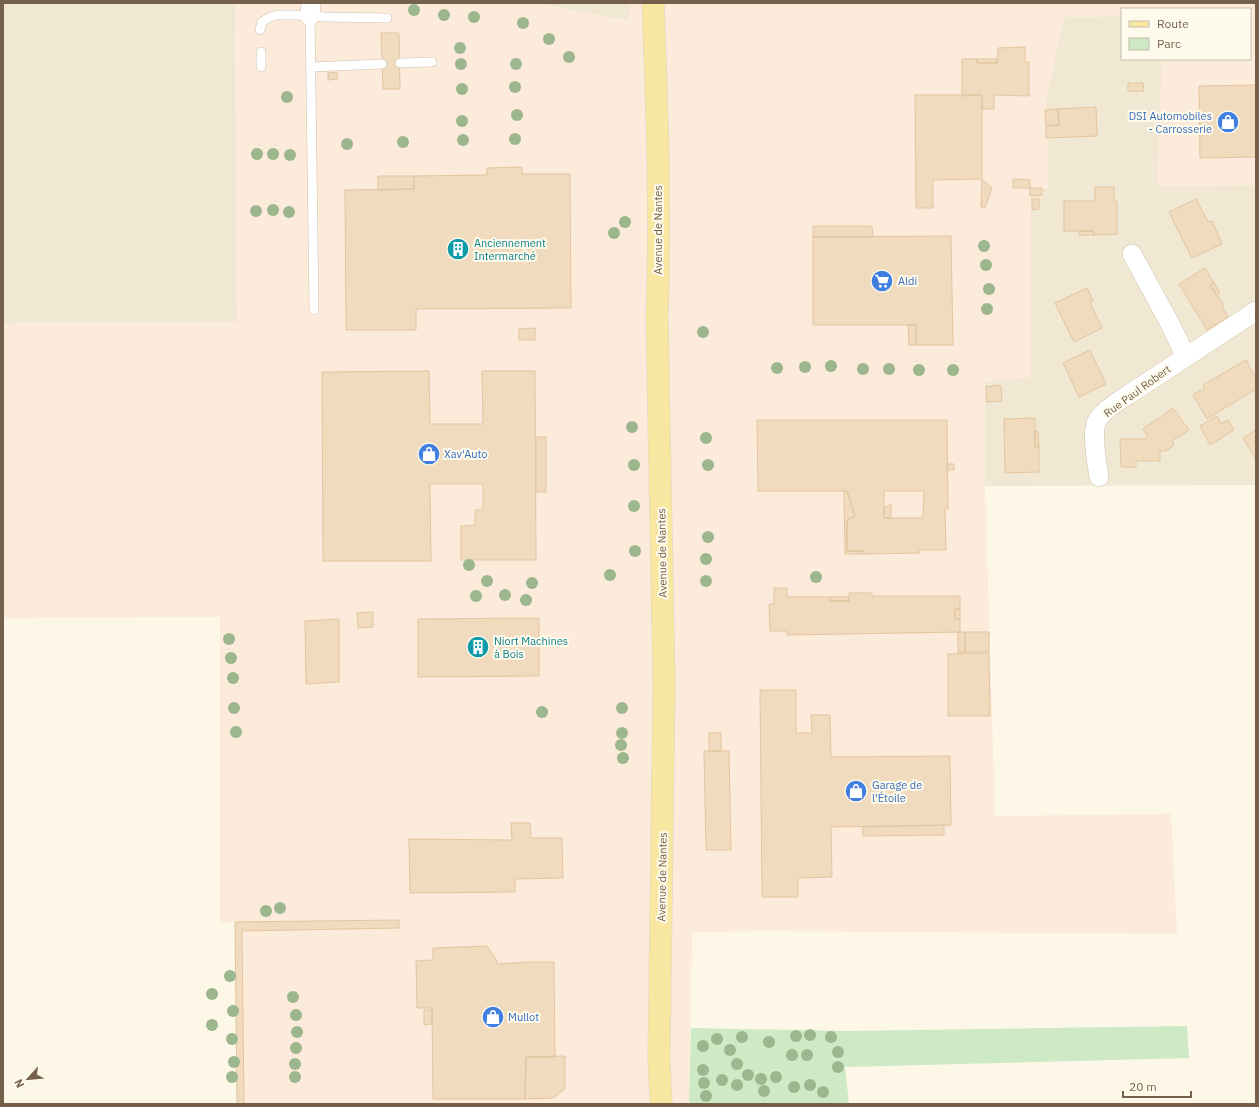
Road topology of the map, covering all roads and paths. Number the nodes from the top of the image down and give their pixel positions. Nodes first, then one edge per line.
1 (653, 3) edge
2 (311, 10) edge
3 (386, 18) dead end
4 (260, 30) dead end
5 (261, 52) dead end
6 (432, 62) dead end
7 (400, 63) dead end
8 (382, 64) dead end
9 (261, 67) dead end
10 (311, 67) junction
11 (1132, 254) dead end
12 (314, 310) dead end
13 (1256, 311) edge
14 (1186, 357) junction
15 (1099, 477) dead end
16 (661, 1104) edge

1 - 16 main road, Avenue de Nantes
2 - 3 lane
2 - 4 lane
2 - 10 lane
5 - 9 lane
6 - 7 lane
8 - 10 lane
10 - 12 lane
11 - 14 street
13 - 14 street, Rue Paul Robert
14 - 15 street, Rue Paul Robert

